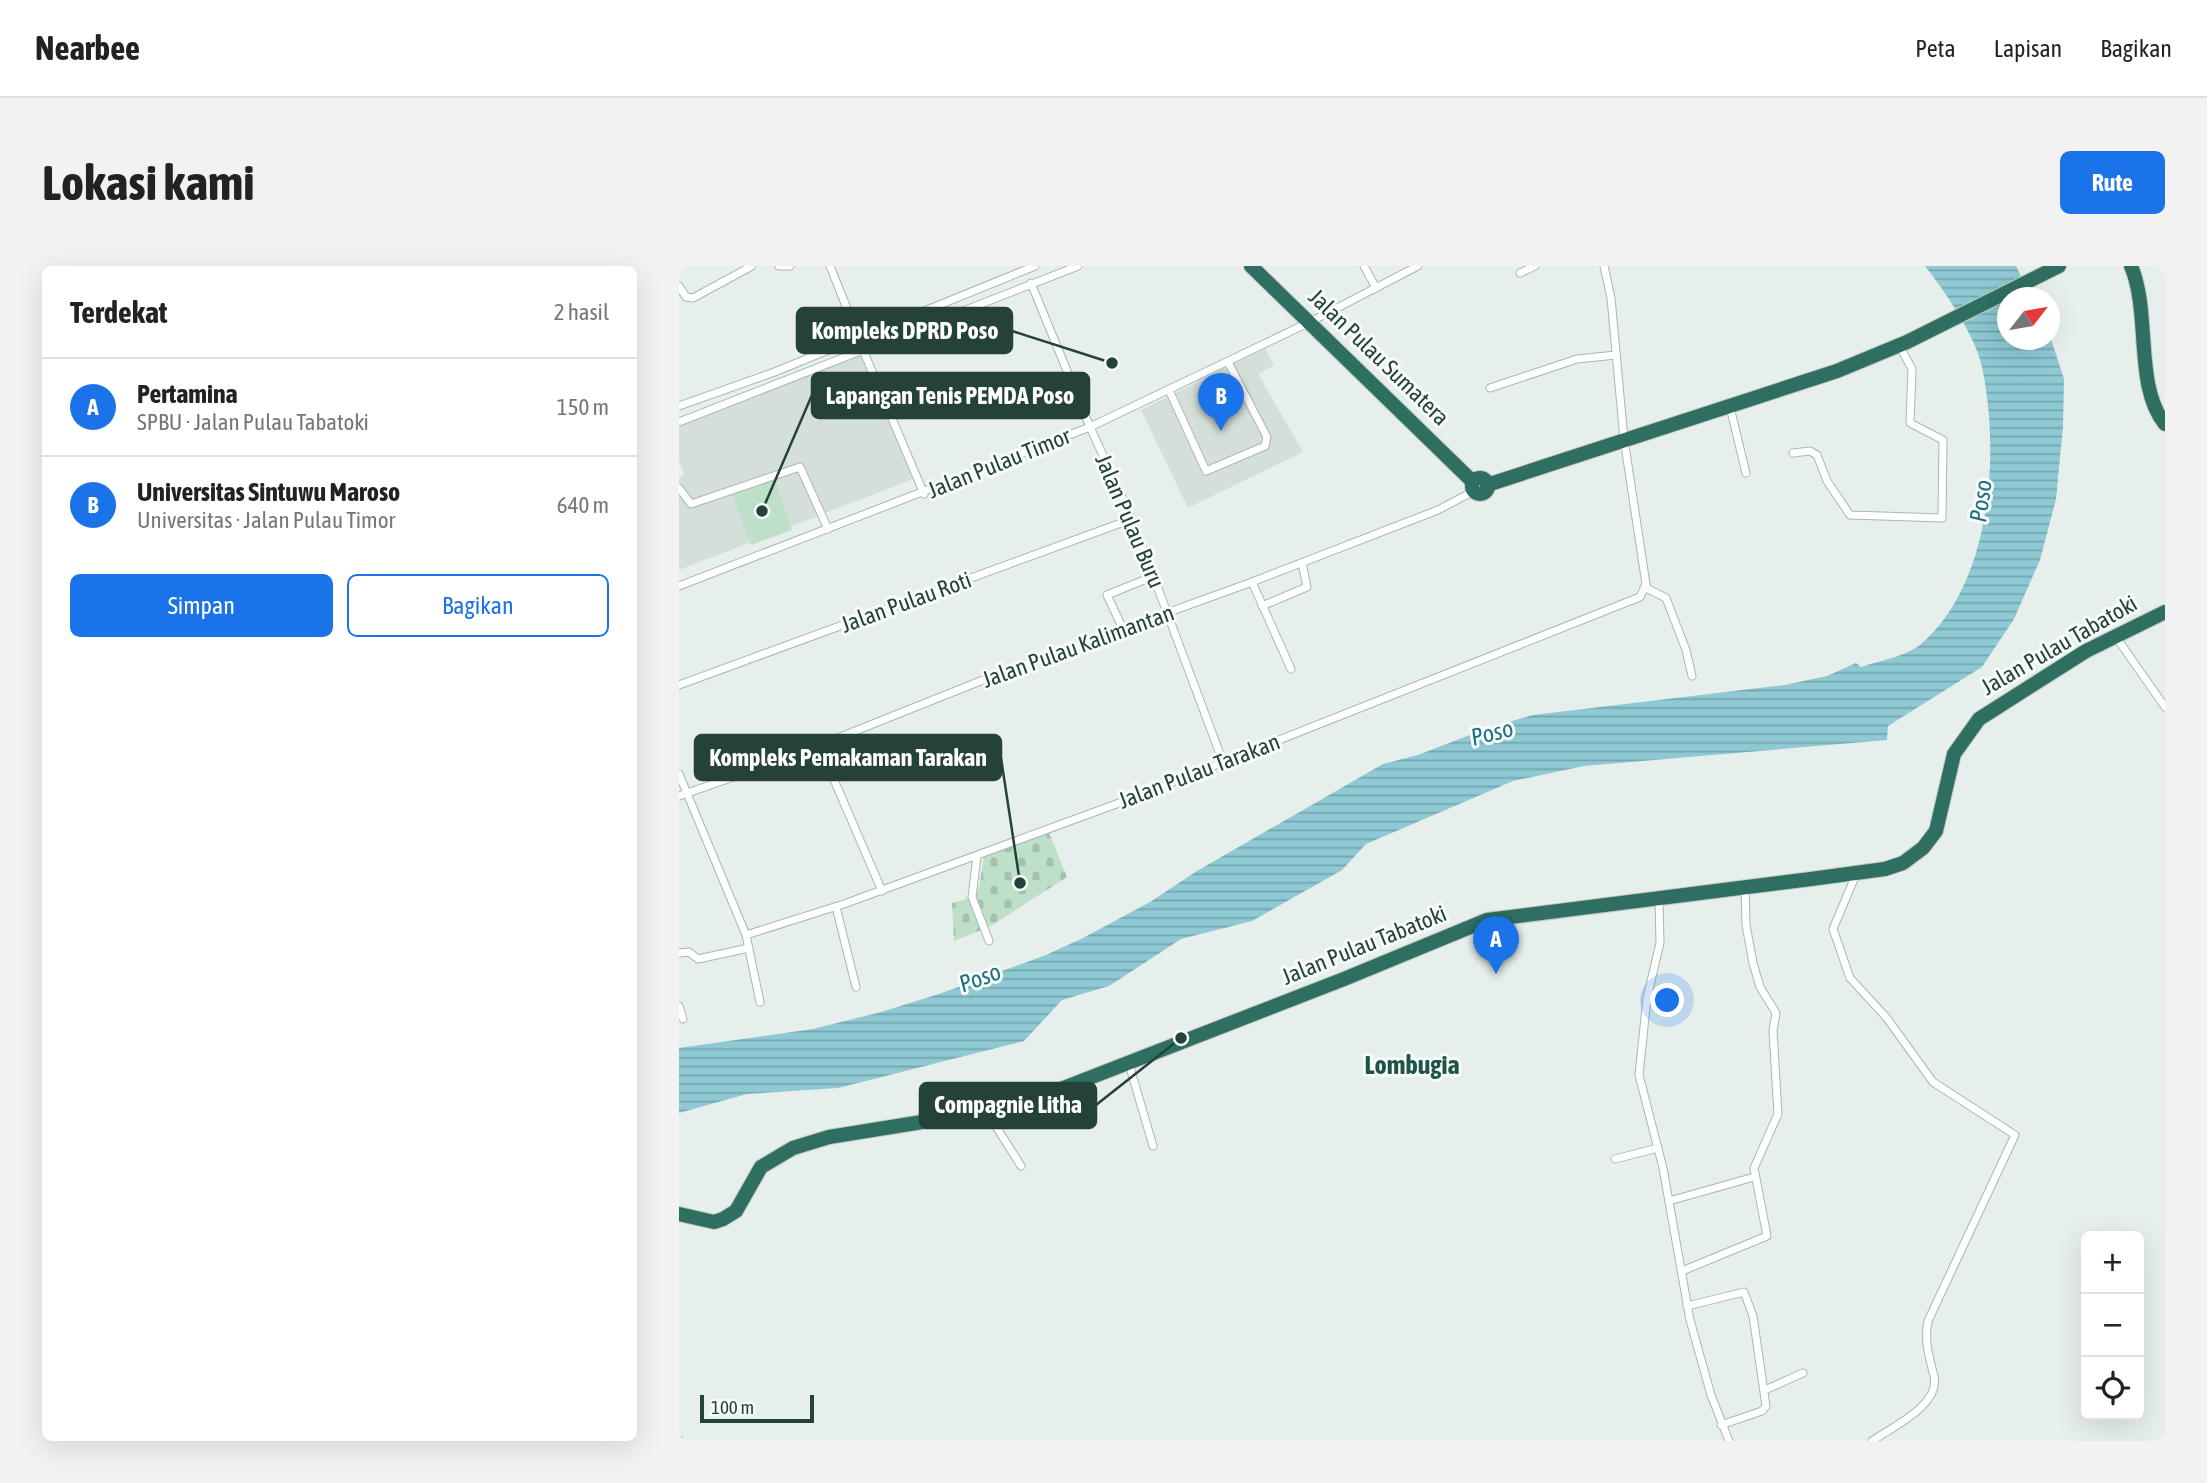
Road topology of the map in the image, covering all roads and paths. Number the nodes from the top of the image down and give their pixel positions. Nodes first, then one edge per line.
1 (752, 266) edge
2 (779, 266) edge
3 (790, 266) edge
4 (830, 266) edge
5 (1035, 266) edge
6 (1078, 266) edge
7 (1251, 266) edge
8 (1364, 266) edge
9 (1418, 266) edge
10 (1535, 266) edge
11 (1604, 266) edge
12 (2128, 267) edge
13 (1023, 268) edge
14 (2052, 269) edge
15 (1520, 273) dead end
16 (1031, 283) junction
17 (679, 286) edge
18 (1376, 288) junction
19 (950, 300) junction
20 (956, 313) junction
21 (1310, 322) junction
22 (858, 336) junction
23 (1903, 344) junction
24 (863, 350) junction
25 (1616, 355) junction
26 (1228, 362) junction
27 (1490, 388) dead end
28 (1169, 390) junction
29 (679, 405) edge
30 (1730, 407) junction
31 (683, 420) edge
32 (2165, 424) edge
33 (1090, 427) junction
34 (1624, 439) junction
35 (1793, 453) dead end
36 (1746, 473) dead end
37 (1478, 486) junction
38 (679, 488) edge
39 (923, 494) junction
40 (1132, 519) junction
41 (828, 528) junction
42 (1302, 563) junction
43 (1154, 576) junction
44 (1252, 582) junction
45 (679, 586) edge
46 (1646, 588) junction
47 (1262, 606) junction
48 (2165, 612) edge
49 (1169, 614) junction
50 (1124, 631) junction
51 (2115, 636) junction
52 (1291, 669) dead end
53 (1692, 677) dead end
54 (679, 685) edge
55 (2165, 707) edge
56 (819, 745) junction
57 (1223, 762) junction
58 (679, 774) edge
59 (683, 794) edge
60 (977, 856) junction
61 (1857, 872) junction
62 (1744, 887) junction
63 (882, 891) junction
64 (1659, 898) junction
65 (836, 907) junction
66 (745, 935) junction
67 (989, 941) dead end
68 (749, 948) junction
69 (679, 953) edge
70 (856, 988) dead end
71 (760, 1002) dead end
72 (679, 1006) edge
73 (683, 1019) dead end
74 (1129, 1064) junction
75 (992, 1108) junction
76 (1153, 1146) dead end
77 (1658, 1148) junction
78 (1615, 1159) dead end
79 (1021, 1166) dead end
80 (1754, 1177) junction
81 (1669, 1201) junction
82 (679, 1214) edge
83 (1682, 1271) junction
84 (1687, 1306) junction
85 (1803, 1373) dead end
86 (1765, 1390) junction
87 (1721, 1425) junction
88 (1729, 1441) edge
89 (1872, 1441) edge

1 - 17 street
2 - 3 street
4 - 22 street
5 - 13 street
6 - 16 street
7 - 21 highway, Jalan Pulau Sumatera
8 - 18 street
9 - 18 street, Jalan Pulau Timor
10 - 15 street
11 - 25 street
12 - 32 highway
13 - 19 street
14 - 23 highway
16 - 20 street
16 - 33 street, Jalan Pulau Buru
18 - 21 street, Jalan Pulau Timor
19 - 20 street
19 - 22 street
20 - 24 street
21 - 26 street, Jalan Pulau Timor
21 - 37 highway, Jalan Pulau Sumatera
22 - 29 street
23 - 30 highway
23 - 35 street
24 - 31 street
24 - 39 street
25 - 27 street
25 - 34 street
26 - 28 street, Jalan Pulau Timor
26 - 28 street
28 - 33 street, Jalan Pulau Timor
29 - 31 street
30 - 34 highway
30 - 36 street
33 - 39 street, Jalan Pulau Timor
33 - 40 street, Jalan Pulau Buru
34 - 37 highway
34 - 46 street
37 - 42 street, Jalan Pulau Kalimantan
38 - 41 street
39 - 41 street, Jalan Pulau Timor
40 - 43 street, Jalan Pulau Buru
40 - 54 street, Jalan Pulau Roti
41 - 45 street, Jalan Pulau Timor
42 - 44 street, Jalan Pulau Kalimantan
42 - 47 street
43 - 49 street, Jalan Pulau Buru
43 - 50 street
44 - 47 street
44 - 49 street, Jalan Pulau Kalimantan
46 - 53 street
46 - 57 street, Jalan Pulau Tarakan
47 - 52 street
48 - 51 highway, Jalan Pulau Tabatoki
49 - 50 street, Jalan Pulau Kalimantan
49 - 57 street, Jalan Pulau Buru
50 - 56 street, Jalan Pulau Kalimantan
51 - 55 street
51 - 61 highway, Jalan Pulau Tabatoki
56 - 59 street, Jalan Pulau Kalimantan
56 - 63 street
57 - 60 street, Jalan Pulau Tarakan
58 - 59 street
59 - 66 street
60 - 63 street, Jalan Pulau Tarakan
60 - 67 street
61 - 62 highway, Jalan Pulau Tabatoki
61 - 89 street
62 - 64 highway, Jalan Pulau Tabatoki
62 - 80 street
63 - 65 street, Jalan Pulau Tarakan
64 - 74 highway, Jalan Pulau Tabatoki
64 - 77 street
65 - 66 street, Jalan Pulau Tarakan
65 - 70 street
66 - 68 street
68 - 69 street
68 - 71 street
72 - 73 street
74 - 75 highway, Jalan Pulau Tabatoki
74 - 76 street
75 - 79 street
75 - 82 highway, Jalan Pulau Tabatoki
77 - 78 street
77 - 81 street
80 - 81 street
80 - 83 street
81 - 83 street
83 - 84 street
84 - 86 street
84 - 87 street
85 - 86 street
86 - 87 street
87 - 88 street

